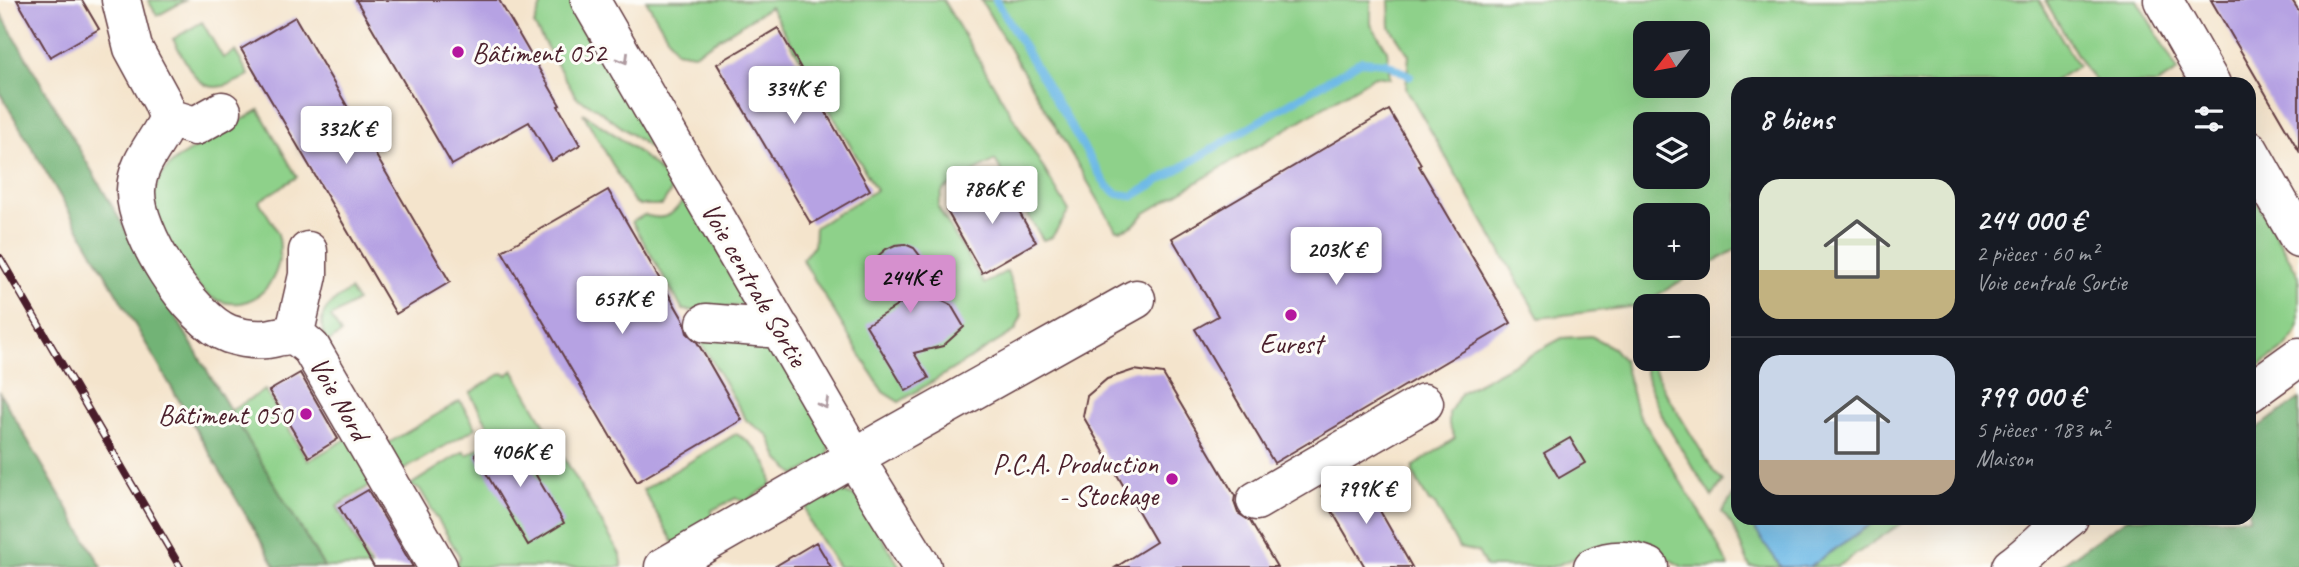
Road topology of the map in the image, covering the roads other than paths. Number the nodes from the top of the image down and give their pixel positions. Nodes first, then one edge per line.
1 (121, 0) edge
2 (590, 0) edge
3 (2163, 0) edge
4 (2196, 77) edge
5 (222, 111) dead end
6 (169, 118) junction
7 (2256, 162) edge
8 (2299, 238) edge
9 (308, 251) dead end
10 (1136, 299) dead end
11 (706, 323) dead end
12 (781, 330) junction
13 (294, 336) junction
14 (2299, 358) edge
15 (2256, 388) edge
16 (1424, 403) dead end
17 (855, 457) junction
18 (1256, 501) dead end
19 (2059, 525) edge
20 (1997, 562) edge
21 (438, 567) edge
22 (664, 567) edge
23 (922, 567) edge
24 (1593, 567) edge
25 (1649, 567) edge

1 - 6 street
2 -> 12 street, Voie centrale Sortie
3 - 4 street
5 - 6 street
6 - 13 street, Voie Nord
7 - 8 street
9 - 13 street
10 - 17 street
11 - 12 street
12 -> 17 street, Voie centrale Sortie
13 - 21 street, Voie Nord
14 - 15 street
16 - 18 street
17 - 22 street
17 - 23 street, Voie centrale Sortie
19 - 20 street
24 - 25 street

